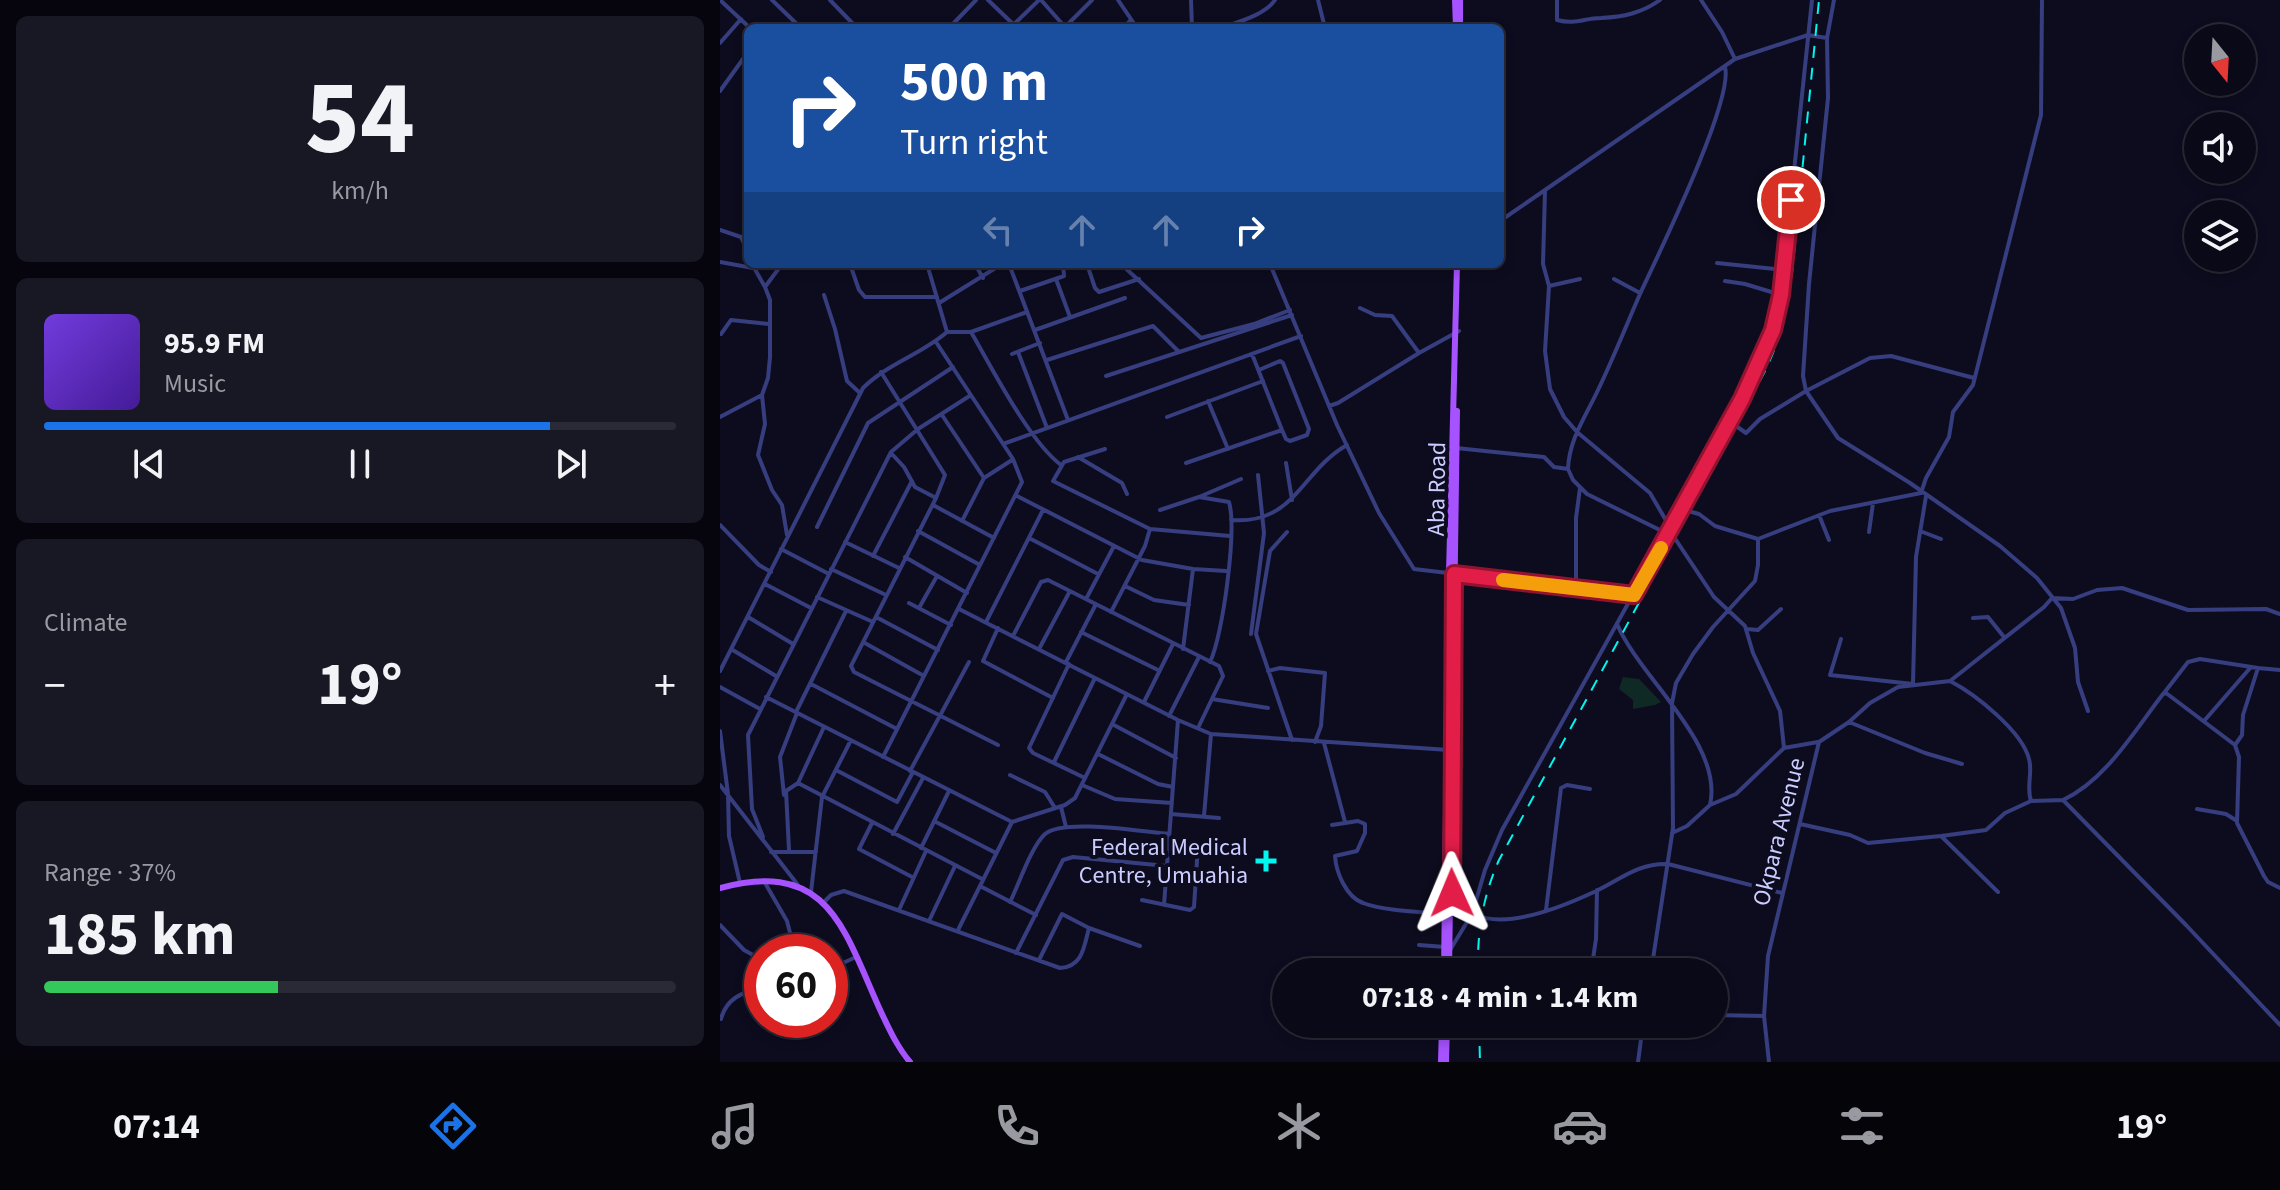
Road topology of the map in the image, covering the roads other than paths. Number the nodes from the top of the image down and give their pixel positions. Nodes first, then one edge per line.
1 (720, 0) edge
2 (772, 0) edge
3 (830, 0) edge
4 (976, 0) edge
5 (988, 0) edge
6 (1040, 0) edge
7 (1092, 0) edge
8 (1118, 0) edge
9 (1191, 0) edge
10 (1275, 0) edge
11 (1318, 0) edge
12 (1458, 0) edge
13 (1557, 0) edge
14 (1660, 0) edge
15 (1701, 0) edge
16 (1812, 0) edge
17 (1834, 0) edge
18 (2042, 0) edge
19 (741, 19) junction
20 (1131, 20) junction
21 (746, 24) edge
22 (797, 24) edge
23 (853, 24) edge
24 (953, 24) edge
25 (1009, 24) edge
26 (1013, 24) edge
27 (1061, 24) edge
28 (1068, 24) edge
29 (1127, 24) edge
30 (1134, 24) edge
31 (1192, 24) edge
32 (1230, 24) edge
33 (1324, 24) edge
34 (1458, 24) edge
35 (1808, 35) junction
36 (1827, 38) junction
37 (720, 43) edge
38 (1735, 59) junction
39 (744, 61) edge
40 (1725, 67) junction
41 (720, 91) edge
42 (1545, 191) junction
43 (1504, 218) edge
44 (720, 230) edge
45 (744, 243) edge
46 (720, 262) edge
47 (1717, 263) dead end
48 (744, 265) edge
49 (754, 268) edge
50 (779, 268) edge
51 (851, 268) edge
52 (928, 268) edge
53 (977, 268) edge
54 (997, 268) edge
55 (1011, 268) edge
56 (1064, 268) edge
57 (1088, 268) edge
58 (1126, 268) edge
59 (1272, 268) edge
60 (1459, 268) edge
61 (1784, 270) junction
62 (983, 278) junction
63 (1056, 279) junction
64 (1139, 279) junction
65 (1580, 279) dead end
66 (1614, 279) dead end
67 (1725, 281) dead end
68 (1549, 286) junction
69 (765, 287) junction
70 (1020, 291) junction
71 (1102, 293) junction
72 (1640, 293) junction
73 (824, 295) dead end
74 (1781, 295) junction
75 (1125, 298) dead end
76 (938, 300) junction
77 (1106, 305) junction
78 (1360, 308) dead end
79 (1027, 312) junction
80 (1291, 312) junction
81 (1070, 317) junction
82 (769, 324) junction
83 (1035, 330) junction
84 (947, 332) junction
85 (971, 332) junction
86 (721, 334) edge
87 (1301, 336) junction
88 (1457, 336) junction
89 (936, 342) junction
90 (1040, 343) junction
91 (1018, 352) junction
92 (1179, 352) junction
93 (1419, 353) junction
94 (1012, 354) dead end
95 (1252, 354) junction
96 (1047, 360) junction
97 (953, 367) junction
98 (1259, 370) junction
99 (881, 372) junction
100 (1106, 376) dead end
101 (1974, 378) junction
102 (1263, 381) junction
103 (1806, 391) junction
104 (1455, 392) junction
105 (860, 393) junction
106 (762, 395) junction
107 (971, 395) junction
108 (899, 401) junction
109 (1208, 401) junction
110 (1329, 406) junction
111 (942, 415) junction
112 (720, 417) edge
113 (1167, 417) dead end
114 (1068, 420) junction
115 (1729, 421) junction
116 (1047, 428) junction
117 (918, 429) junction
118 (1282, 430) junction
119 (1577, 432) junction
120 (1033, 433) junction
121 (1003, 444) junction
122 (1347, 446) junction
123 (1456, 448) junction
124 (1105, 449) dead end
125 (1228, 449) junction
126 (891, 452) junction
127 (1078, 457) junction
128 (1013, 459) junction
129 (1186, 463) dead end
130 (1286, 463) dead end
131 (1061, 465) junction
132 (1568, 469) junction
133 (1258, 475) dead end
134 (984, 478) junction
135 (1241, 479) dead end
136 (912, 481) junction
137 (1580, 488) junction
138 (1127, 494) dead end
139 (1924, 494) junction
140 (1017, 496) junction
141 (1199, 497) junction
142 (936, 498) junction
143 (1292, 500) junction
144 (1873, 503) junction
145 (932, 504) junction
146 (1681, 509) junction
147 (1043, 510) junction
148 (1160, 510) dead end
149 (1819, 515) junction
150 (1262, 519) junction
151 (1231, 520) junction
152 (962, 521) junction
153 (720, 525) edge
154 (817, 527) dead end
155 (1150, 529) junction
156 (918, 531) junction
157 (1670, 531) junction
158 (1920, 531) junction
159 (1287, 532) dead end
160 (1869, 532) dead end
161 (1230, 536) junction
162 (787, 537) junction
163 (994, 538) junction
164 (1029, 538) junction
165 (1758, 539) junction
166 (1941, 539) dead end
167 (1829, 540) dead end
168 (845, 542) junction
169 (1114, 546) junction
170 (781, 549) junction
171 (873, 556) junction
172 (905, 557) junction
173 (1139, 559) junction
174 (980, 565) junction
175 (899, 568) junction
176 (1193, 569) junction
177 (1227, 571) junction
178 (771, 572) junction
179 (830, 572) junction
180 (1098, 574) junction
181 (1451, 574) junction
182 (937, 576) junction
183 (765, 584) junction
184 (1125, 586) junction
185 (1576, 589) junction
186 (1070, 591) junction
187 (967, 593) junction
188 (886, 595) junction
189 (1634, 595) junction
190 (817, 597) junction
191 (2052, 598) junction
192 (1086, 599) junction
193 (909, 603) dead end
194 (1096, 604) junction
195 (1189, 605) junction
196 (811, 608) junction
197 (919, 608) junction
198 (959, 609) junction
199 (1781, 609) dead end
200 (1727, 610) junction
201 (846, 611) junction
202 (1111, 612) junction
203 (2280, 614) edge
204 (748, 617) junction
205 (1973, 618) dead end
206 (874, 619) junction
207 (986, 622) junction
208 (1617, 624) junction
209 (951, 625) junction
210 (998, 628) junction
211 (1747, 629) junction
212 (1081, 632) junction
213 (1251, 634) dead end
214 (1012, 636) junction
215 (2004, 637) junction
216 (1841, 639) dead end
217 (862, 642) junction
218 (793, 644) junction
219 (1173, 644) junction
220 (731, 649) junction
221 (1039, 649) junction
222 (1183, 649) junction
223 (938, 650) junction
224 (720, 655) edge
225 (1199, 657) junction
226 (726, 658) junction
227 (969, 662) dead end
228 (1210, 662) junction
229 (1067, 663) junction
230 (2254, 667) junction
231 (1158, 670) junction
232 (2280, 670) edge
233 (720, 671) edge
234 (1268, 671) junction
235 (776, 676) junction
236 (924, 676) junction
237 (1095, 678) junction
238 (1950, 681) junction
239 (810, 684) junction
240 (1913, 684) junction
241 (720, 687) edge
242 (2164, 693) junction
243 (1127, 694) junction
244 (766, 697) junction
245 (1053, 698) junction
246 (1212, 699) junction
247 (911, 701) junction
248 (1144, 702) junction
249 (1672, 703) junction
250 (1268, 708) dead end
251 (760, 709) junction
252 (2088, 711) dead end
253 (796, 713) junction
254 (939, 716) junction
255 (1169, 716) junction
256 (1178, 720) junction
257 (2204, 721) junction
258 (1849, 722) junction
259 (1112, 724) junction
260 (824, 727) junction
261 (1198, 728) junction
262 (897, 729) junction
263 (720, 731) edge
264 (1211, 734) junction
265 (851, 740) junction
266 (1292, 740) junction
267 (1315, 742) junction
268 (1819, 742) junction
269 (1324, 743) junction
270 (998, 745) dead end
271 (2235, 745) junction
272 (1784, 748) junction
273 (1449, 750) junction
274 (1098, 754) junction
275 (883, 757) junction
276 (1176, 758) junction
277 (1054, 762) junction
278 (1962, 764) dead end
279 (836, 770) junction
280 (912, 772) junction
281 (1010, 775) dead end
282 (923, 778) junction
283 (1085, 778) junction
284 (798, 783) junction
285 (720, 785) edge
286 (1082, 785) junction
287 (1173, 787) junction
288 (1590, 789) dead end
289 (949, 791) junction
290 (728, 794) junction
291 (822, 797) junction
292 (785, 798) junction
293 (2063, 800) junction
294 (2031, 801) junction
295 (1172, 803) junction
296 (1710, 805) junction
297 (1061, 807) junction
298 (1055, 809) junction
299 (2197, 809) dead end
300 (1171, 814) junction
301 (1204, 816) junction
302 (1219, 818) dead end
303 (934, 821) junction
304 (2237, 821) junction
305 (1012, 822) junction
306 (1345, 822) junction
307 (872, 823) junction
308 (1800, 824) junction
309 (1332, 825) dead end
310 (1066, 827) junction
311 (1672, 833) junction
312 (893, 834) junction
313 (1169, 834) junction
314 (1941, 836) junction
315 (763, 837) junction
316 (1168, 842) junction
317 (1198, 845) junction
318 (1216, 845) dead end
319 (789, 850) junction
320 (923, 850) junction
321 (771, 852) junction
322 (816, 852) junction
323 (996, 853) junction
324 (1668, 864) junction
325 (955, 866) junction
326 (1167, 866) junction
327 (787, 870) junction
328 (912, 877) junction
329 (982, 879) junction
330 (764, 881) junction
331 (784, 882) junction
332 (740, 883) junction
333 (798, 885) junction
334 (980, 886) junction
335 (720, 888) edge
336 (2280, 888) edge
337 (1597, 890) junction
338 (811, 892) junction
339 (1998, 892) dead end
340 (1782, 893) junction
341 (1451, 898) junction
342 (1142, 900) dead end
343 (1010, 902) junction
344 (823, 903) junction
345 (1164, 905) junction
346 (899, 910) junction
347 (1546, 910) junction
348 (1446, 914) junction
349 (1472, 914) junction
350 (1036, 915) junction
351 (929, 921) junction
352 (720, 925) edge
353 (1089, 928) junction
354 (958, 931) junction
355 (790, 934) edge
356 (1419, 945) dead end
357 (1140, 946) dead end
358 (1447, 949) junction
359 (744, 950) edge
360 (1016, 953) junction
361 (856, 957) junction
362 (1039, 958) junction
363 (1447, 958) edge
364 (1593, 958) edge
365 (1653, 958) edge
366 (848, 961) edge
367 (744, 995) edge
368 (1728, 1015) edge
369 (1764, 1016) junction
370 (720, 1019) edge
371 (2280, 1025) edge
372 (721, 1027) edge
373 (1444, 1038) edge
374 (1641, 1038) edge
375 (910, 1062) edge
376 (1443, 1062) edge
377 (1638, 1062) edge
378 (1769, 1062) edge

1 - 19 street
2 - 22 street
3 - 23 street
4 - 24 street
5 - 25 street
6 - 26 street
6 - 27 street
7 - 28 street
8 - 20 street
9 - 31 street
10 - 32 street
11 - 33 street
12 - 34 main road
13 - 14 street
15 - 38 street
16 - 35 street
17 - 36 street
18 - 101 street
19 - 21 street
19 - 37 street
20 - 29 street
20 - 30 street
35 - 36 street
35 - 38 street
35 - 61 street
36 - 103 street
38 - 40 street
39 - 41 street
40 - 42 street
40 - 72 street
42 - 43 street
42 - 68 street
44 - 45 street
46 - 48 street
47 - 61 street
49 - 69 street
50 - 69 street
51 - 76 street
52 - 76 street
53 - 62 street
54 - 62 street
55 - 70 street
56 - 63 street
57 - 71 street
58 - 64 street
59 - 80 street
60 - 88 main road
61 - 74 street
62 - 76 street
63 - 70 street
63 - 81 street
64 - 71 street
64 - 80 street
65 - 68 street
66 - 72 street
67 - 74 street
68 - 119 street
69 - 82 street
70 - 79 street
71 - 77 street
72 - 119 street
73 - 105 street
74 - 115 street
75 - 77 street
76 - 84 street
77 - 81 street
78 - 93 street
79 - 83 street
79 - 85 street
80 - 87 street
80 - 92 street
81 - 83 street
82 - 86 street
82 - 106 street
83 - 90 street
84 - 85 street
84 - 89 street
85 - 120 street
87 - 95 street
87 - 110 street
88 - 93 street
88 - 104 main road
89 - 97 street
89 - 99 street
90 - 91 street
90 - 96 street
91 - 94 street
91 - 116 street
92 - 96 street
92 - 100 street
93 - 110 street
95 - 98 street
95 - 114 street
96 - 114 street
97 - 107 street
97 - 108 street
98 - 102 street
98 - 118 street
99 - 105 street
99 - 108 street
101 - 103 street
101 - 139 street
102 - 109 street
102 - 118 street
103 - 115 street
103 - 139 street
104 - 123 main road, Aba Road
104 - 181 main road, Aba Road
105 - 162 street
106 - 112 street
106 - 162 street
107 - 111 street
107 - 121 street
108 - 117 street
108 - 154 street
109 - 113 street
109 - 125 street
110 - 122 street
111 - 117 street
111 - 134 street
114 - 116 street
115 - 146 street
116 - 120 street
117 - 126 street
117 - 142 street
118 - 125 street
119 - 132 street
119 - 157 street
120 - 121 street
120 - 131 street
121 - 128 street
122 - 143 street
122 - 181 street
123 - 132 street
123 - 181 main road, Aba Road
124 - 127 street
125 - 129 street
126 - 136 street
126 - 168 street
127 - 131 street
127 - 138 street
128 - 134 street
128 - 140 street
130 - 143 street
131 - 155 street
132 - 137 street
133 - 150 street
134 - 152 street
135 - 141 street
136 - 142 street
136 - 171 street
137 - 157 street
137 - 185 street
139 - 144 street
139 - 158 street
139 - 191 street
140 - 147 street
140 - 163 street
141 - 148 street
141 - 151 street
142 - 145 street
143 - 150 street
144 - 149 street
144 - 160 street
145 - 152 street
145 - 156 street
146 - 157 street
146 - 165 street
147 - 164 street
147 - 169 street
149 - 165 street
149 - 167 street
150 - 151 street
150 - 213 street
151 - 161 street
152 - 163 street
153 - 178 street
155 - 161 street
155 - 173 street
156 - 172 street
156 - 174 street
157 - 189 street
157 - 200 street
158 - 166 street
158 - 240 street
159 - 234 street
161 - 177 street
162 - 170 street
163 - 174 street
164 - 180 street
164 - 207 street
165 - 200 street
168 - 171 street
168 - 179 street
169 - 173 street
169 - 180 street
170 - 178 street
170 - 179 street
171 - 175 street
172 - 175 street
172 - 182 street
173 - 176 street
173 - 184 street
174 - 187 street
175 - 188 street
176 - 177 street
176 - 195 street
177 - 228 street
178 - 183 street
179 - 188 street
179 - 190 street
180 - 192 street
181 - 185 street
181 - 273 main road, Aba Road
182 - 187 street
182 - 197 street
183 - 196 street
183 - 204 street
184 - 195 street
184 - 202 street
185 - 189 street
186 - 192 street
186 - 214 street
186 - 221 street
187 - 198 street
188 - 206 street
189 - 208 street
190 - 196 street
190 - 201 street
191 - 203 street
191 - 215 street
191 - 252 street
192 - 194 street
193 - 197 street
194 - 202 street
194 - 212 street
195 - 222 street
196 - 218 street
197 - 209 street
198 - 207 street
198 - 209 street
199 - 211 street
200 - 211 street
200 - 249 street
201 - 206 street
201 - 239 street
202 - 219 street
204 - 218 street
204 - 220 street
205 - 215 street
206 - 217 street
206 - 223 street
207 - 210 street
208 - 249 street
208 - 349 street
209 - 223 street
210 - 214 street
210 - 245 street
211 - 272 street
212 - 229 street
212 - 231 street
214 - 221 street
215 - 238 street
216 - 240 street
217 - 236 street
217 - 247 street
218 - 235 street
219 - 222 street
219 - 231 street
220 - 226 street
220 - 235 street
221 - 229 street
222 - 225 street
223 - 236 street
224 - 226 street
225 - 228 street
225 - 255 street
226 - 233 street
227 - 254 street
228 - 246 street
229 - 237 street
229 - 245 street
230 - 232 street
230 - 242 street
230 - 257 street
230 - 271 street
231 - 248 street
234 - 266 street
234 - 267 street
235 - 244 street
236 - 247 street
237 - 243 street
237 - 277 street
238 - 240 street, Okpara Avenue
238 - 294 street
239 - 253 street
239 - 262 street
240 - 258 street, Okpara Avenue
241 - 251 street
242 - 257 street
242 - 293 street
243 - 248 street
243 - 259 street
244 - 251 street
244 - 253 street
245 - 277 street
246 - 250 street
246 - 261 street
247 - 254 street
247 - 262 street
248 - 255 street
249 - 296 street
249 - 311 street
251 - 315 street
253 - 260 street
253 - 292 street
254 - 270 street
254 - 280 street
255 - 256 street
256 - 261 street
256 - 276 street
257 - 271 street
258 - 268 street, Okpara Avenue
258 - 278 street
259 - 274 street
259 - 276 street
260 - 265 street
260 - 284 street
261 - 264 street
262 - 275 street
263 - 290 street
264 - 266 street
264 - 301 street
265 - 275 street
265 - 279 street
266 - 267 street
267 - 269 street
268 - 272 street
268 - 308 street, Okpara Avenue
269 - 273 street
269 - 306 street
271 - 304 street
272 - 296 street
273 - 341 main road, Aba Road
273 - 348 main road, Aba Road
274 - 283 street
274 - 287 street
275 - 280 street
276 - 287 street
277 - 283 street
279 - 280 street
279 - 291 street
280 - 282 street
281 - 298 street
282 - 289 street
282 - 312 street
283 - 286 street
284 - 291 street
284 - 292 street
285 - 290 street
286 - 295 street
286 - 297 street
287 - 295 street
288 - 347 street
289 - 303 street
289 - 305 street
290 - 315 street
290 - 332 street
291 - 307 street
291 - 322 street
292 - 319 street
293 - 294 street
293 - 371 street
294 - 314 street
295 - 300 street
296 - 311 street
297 - 298 street
297 - 310 street
298 - 305 street
299 - 304 street
300 - 301 street
300 - 313 street
301 - 302 street
303 - 320 street
303 - 323 street
304 - 336 street
305 - 323 street
306 - 309 street
306 - 348 street
307 - 312 street
307 - 328 street
308 - 314 street
308 - 340 street, Okpara Avenue
310 - 313 street
310 - 343 street
311 - 324 street
312 - 320 street
313 - 316 street
314 - 339 street
315 - 321 street
316 - 317 street
316 - 326 street
317 - 318 street
317 - 345 street
319 - 321 street
319 - 322 street
320 - 325 street
320 - 328 street
321 - 327 street
322 - 338 street
323 - 329 street
324 - 337 street
324 - 340 street
324 - 365 street
325 - 329 street
325 - 351 street
326 - 345 street
326 - 350 street
327 - 331 street
327 - 333 street
328 - 346 street
329 - 334 street
330 - 331 main road
330 - 332 main road
330 - 355 street
331 - 333 main road
332 - 335 main road
333 - 338 main road
334 - 343 street
334 - 354 street
337 - 347 street
337 - 364 street
338 - 344 main road
340 - 369 street, Okpara Avenue
341 - 349 street
341 - 358 main road, Aba Road
342 - 345 street
343 - 350 street
344 - 346 street
344 - 361 main road
346 - 351 street
347 - 349 street
348 - 358 main road, Aba Road
349 - 358 street
350 - 360 street
351 - 354 street
352 - 359 street
353 - 357 street
353 - 362 street
353 - 362 street
354 - 360 street
356 - 358 street
358 - 363 main road, Aba Road
360 - 362 street
361 - 366 street
361 - 375 main road
367 - 370 street
368 - 369 street
369 - 378 street, Okpara Avenue
370 - 372 street
373 - 376 main road
374 - 377 street

